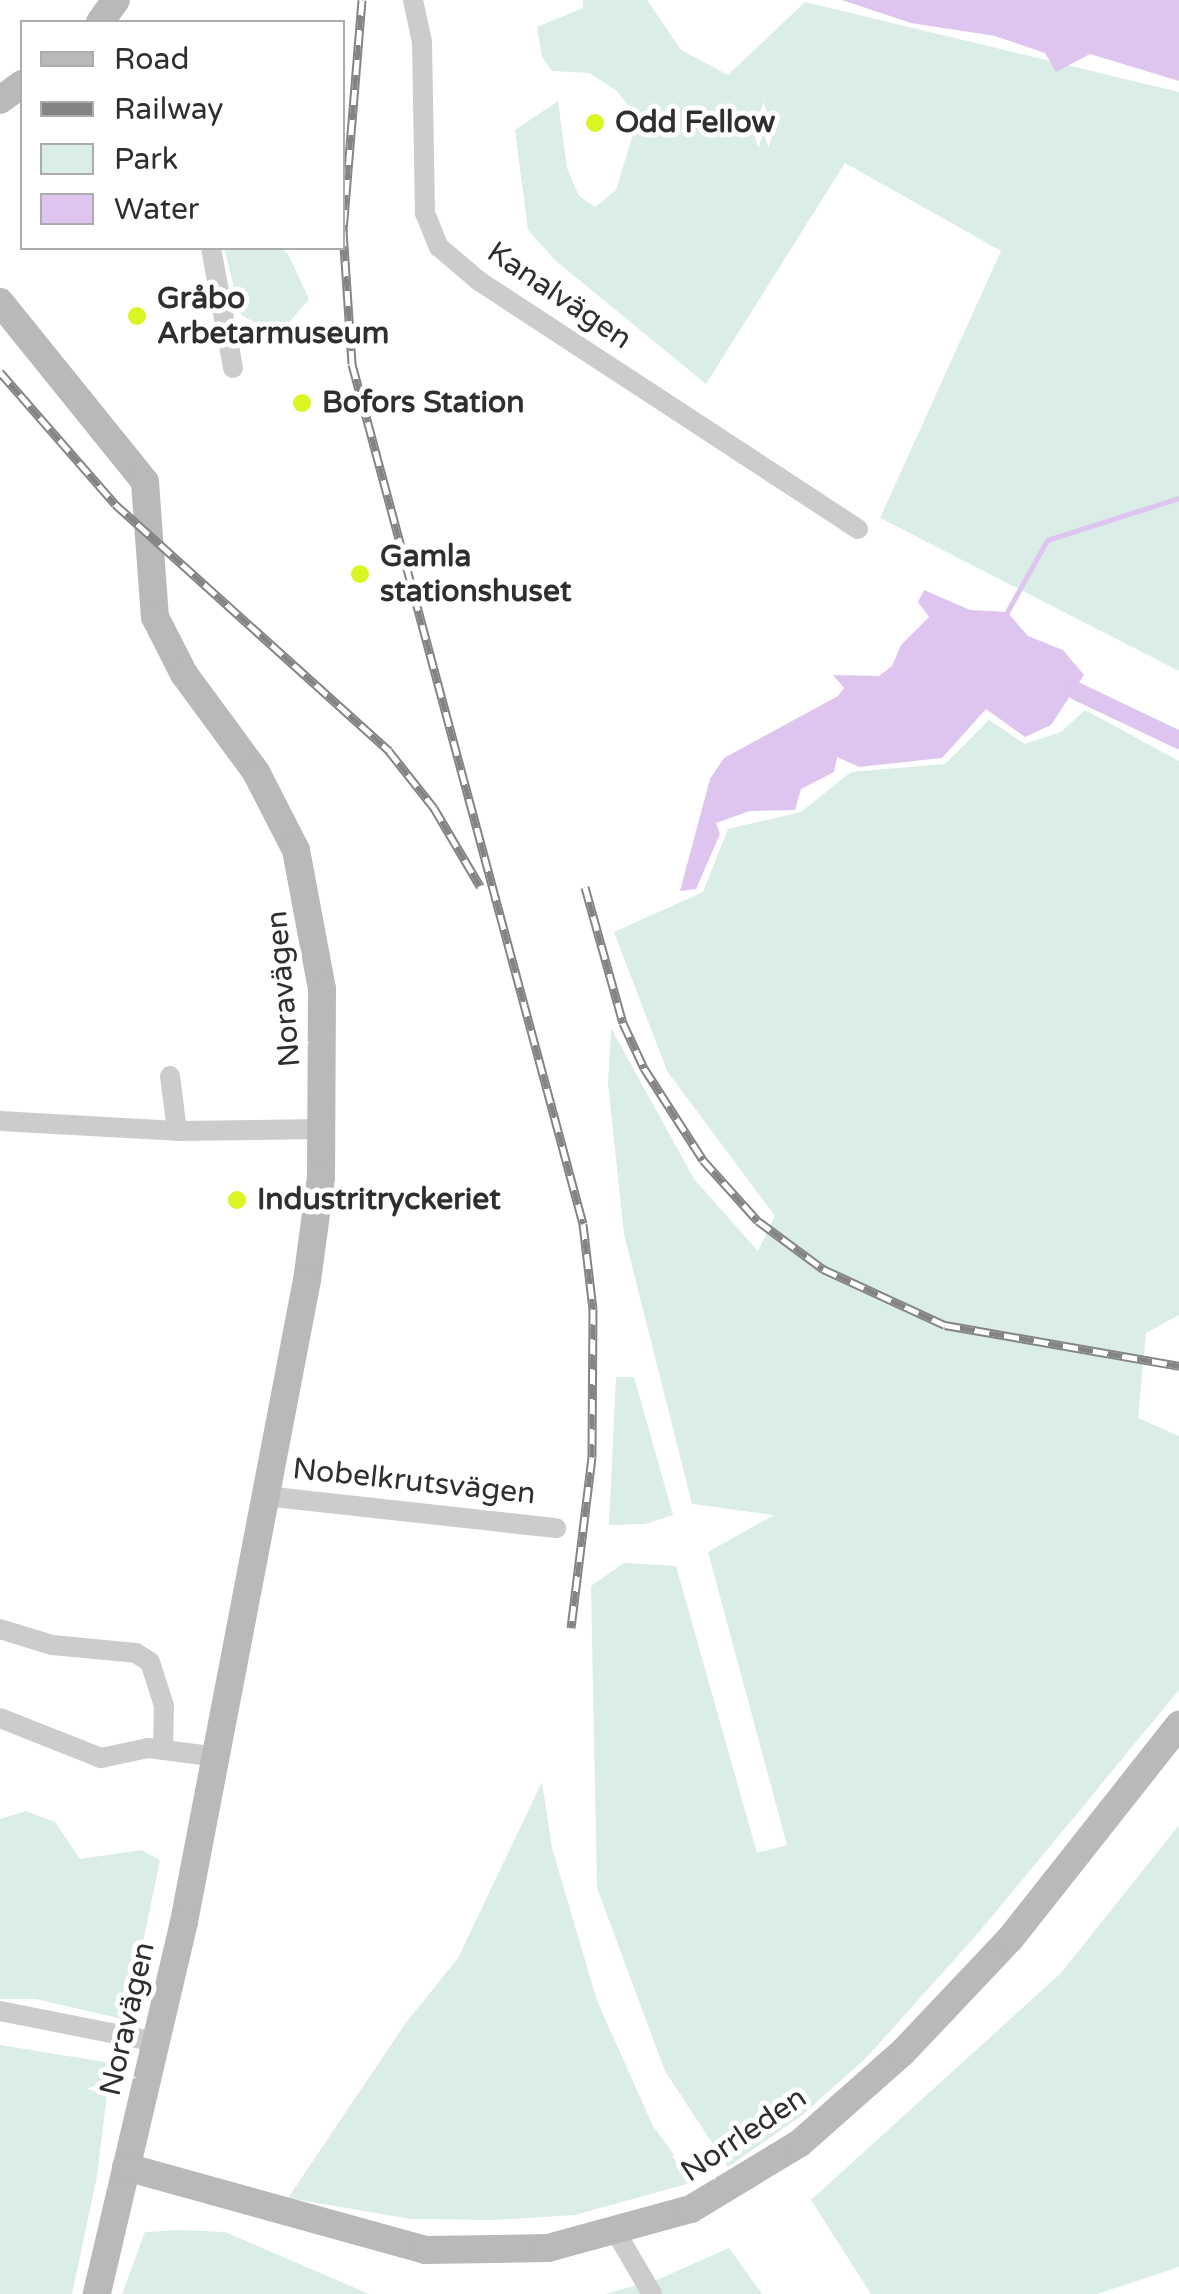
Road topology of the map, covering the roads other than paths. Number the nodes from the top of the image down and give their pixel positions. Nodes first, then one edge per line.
1 (413, 0) edge
2 (211, 250) edge
3 (0, 302) edge
4 (233, 368) dead end
5 (858, 529) dead end
6 (170, 1076) dead end
7 (0, 1121) edge
8 (323, 1130) junction
9 (176, 1131) junction
10 (265, 1496) junction
11 (556, 1528) dead end
12 (0, 1629) edge
13 (0, 1718) edge
14 (1179, 1725) edge
15 (163, 1748) junction
16 (218, 1757) junction
17 (0, 2010) edge
18 (156, 2042) junction
19 (126, 2167) junction
20 (617, 2234) junction
21 (96, 2294) edge
22 (652, 2294) edge

1 - 5 street, Kanalvägen
2 - 4 street
3 - 8 street, Noravägen
6 - 9 street
7 - 9 street
8 - 9 street
8 - 10 street, Noravägen
10 - 11 street, Nobelkrutsvägen
10 - 16 street, Noravägen
12 - 15 street
13 - 15 street
14 - 20 street, Norrleden
15 - 16 street
16 - 18 street, Noravägen
17 - 18 street
18 - 19 street, Noravägen
19 - 20 street, Norrleden
19 - 21 street, Noravägen
20 - 22 street

